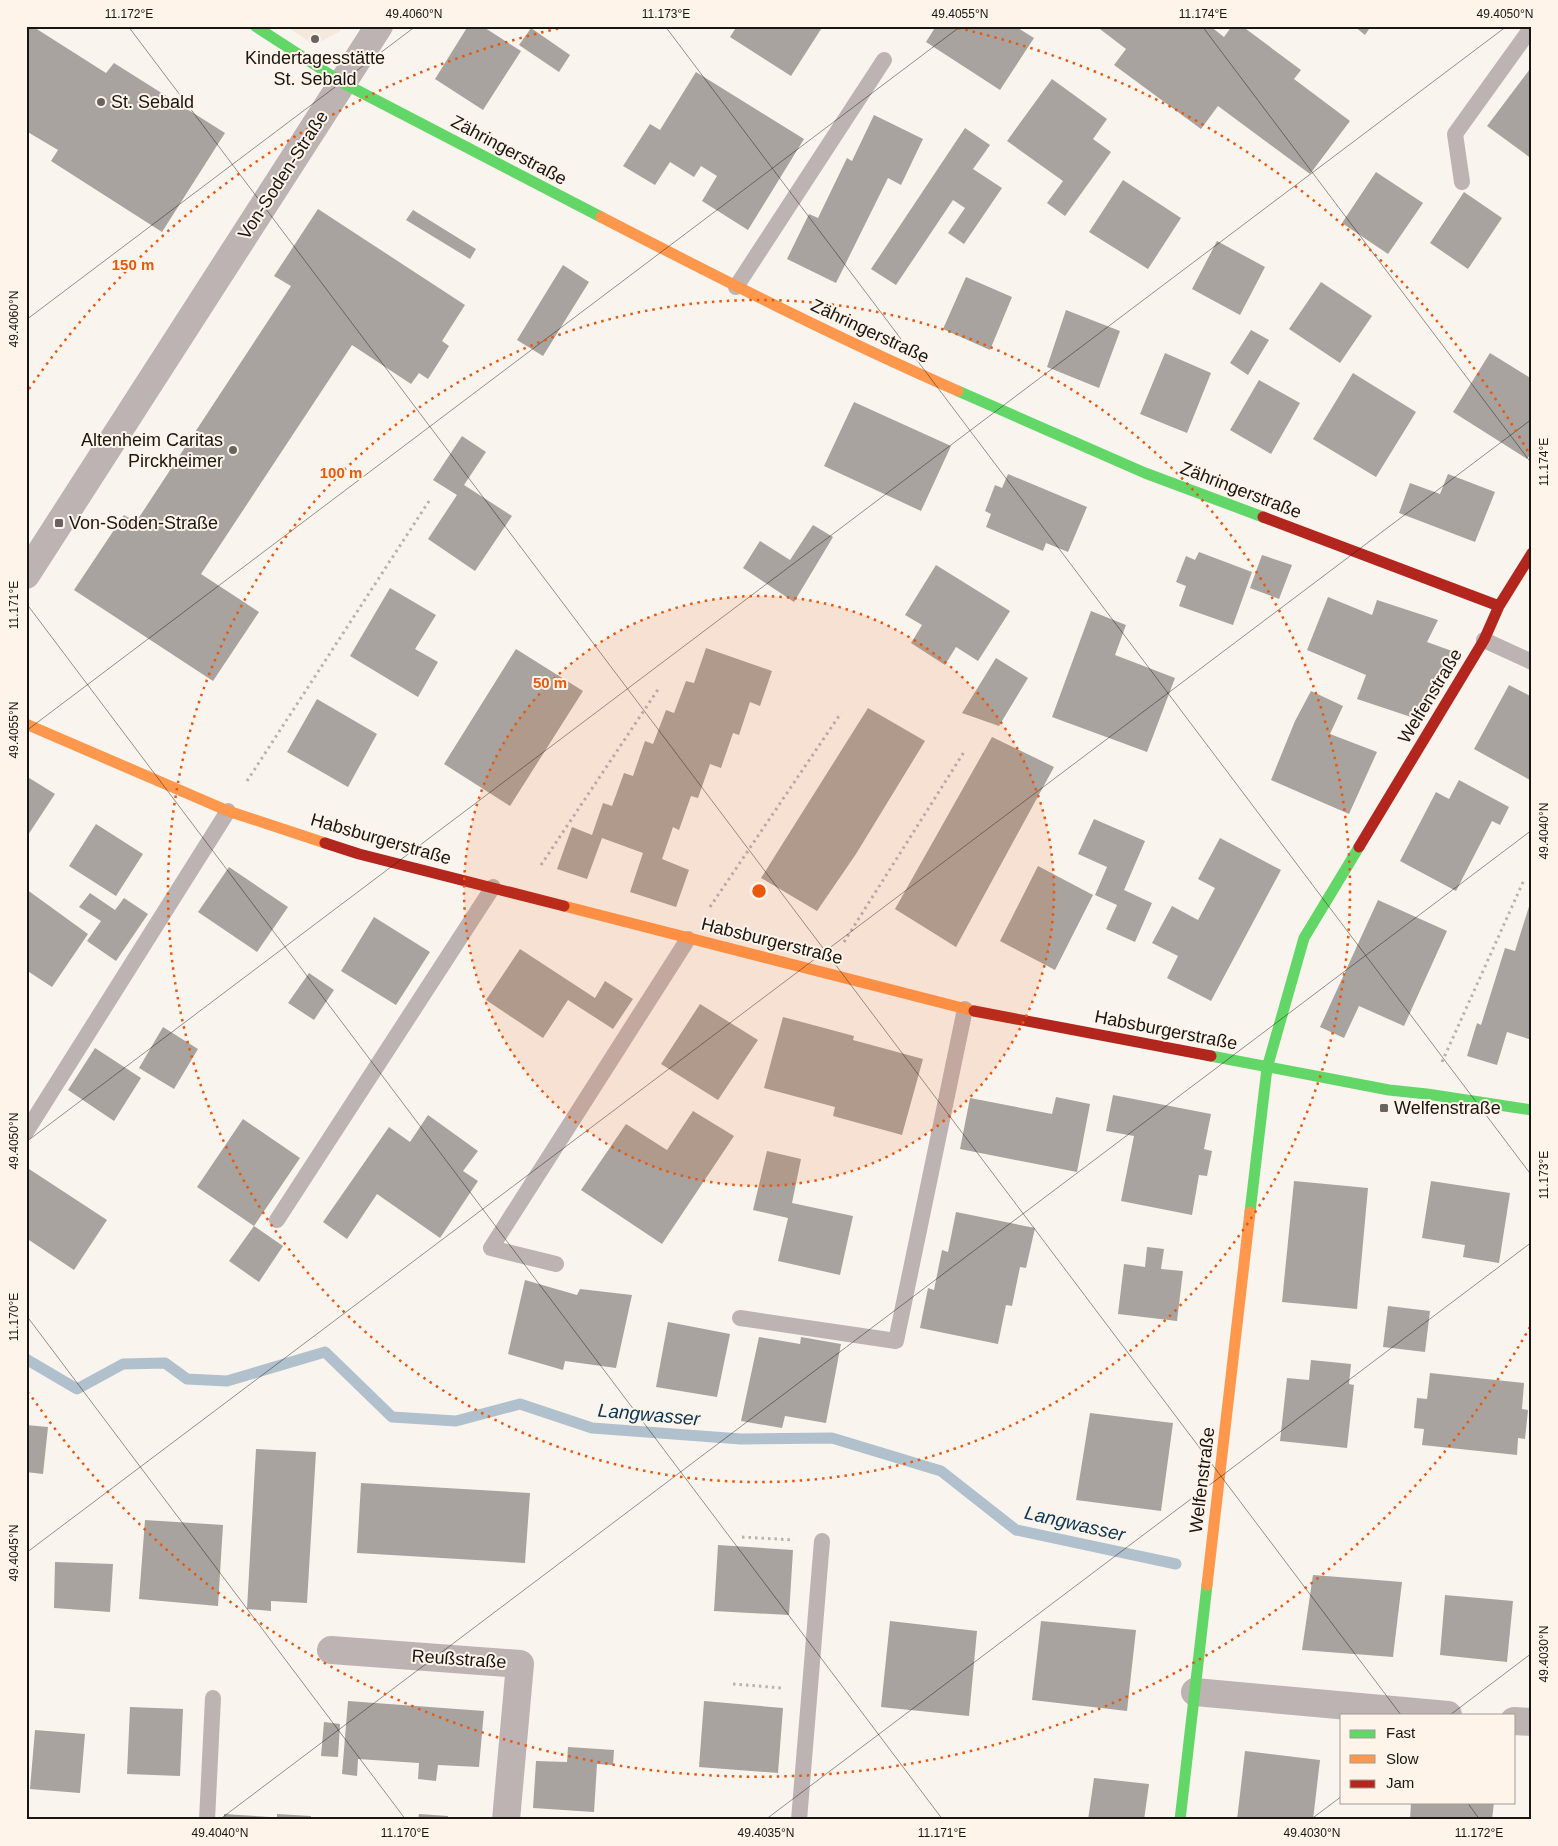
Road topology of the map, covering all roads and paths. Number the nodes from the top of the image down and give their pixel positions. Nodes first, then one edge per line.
1 (255, 26) edge
2 (378, 26) edge
3 (1532, 27) edge
4 (884, 60) dead end
5 (343, 83) junction
6 (1462, 182) dead end
7 (736, 288) junction
8 (431, 498) dead end
9 (1532, 553) edge
10 (26, 575) edge
11 (1500, 606) junction
12 (1484, 640) junction
13 (1532, 662) edge
14 (659, 688) dead end
15 (841, 713) dead end
16 (26, 724) edge
17 (964, 752) dead end
18 (228, 811) junction
19 (1524, 880) dead end
20 (492, 887) junction
21 (521, 894) junction
22 (688, 939) junction
23 (825, 972) junction
24 (965, 1009) junction
25 (1267, 1068) junction
26 (1427, 1094) junction
27 (1532, 1110) edge
28 (26, 1132) edge
29 (277, 1220) dead end
30 (556, 1264) dead end
31 (740, 1318) dead end
32 (742, 1537) dead end
33 (822, 1541) joint
34 (331, 1650) dead end
35 (732, 1684) dead end
36 (810, 1690) junction
37 (1195, 1692) junction
38 (213, 1698) dead end
39 (1437, 1714) edge
40 (1516, 1721) edge
41 (1532, 1722) edge
42 (206, 1820) edge
43 (506, 1820) edge
44 (799, 1820) edge
45 (1180, 1820) edge

1 - 5 street, Zähringerstraße
2 - 5 street, Von-Soden-Straße
3 - 6 lane
4 - 7 lane
5 - 7 street, Zähringerstraße
5 - 10 street, Von-Soden-Straße
7 - 11 street, Zähringerstraße
8 - 18 path
9 - 11 street, Welfenstraße
11 - 12 street, Welfenstraße
12 - 13 lane
12 - 25 street, Welfenstraße
14 - 21 path
15 - 22 path
16 - 18 street, Habsburgerstraße
17 - 23 path
18 - 20 street, Habsburgerstraße
18 - 28 lane
19 - 26 path
20 - 21 street, Habsburgerstraße
20 - 29 lane
21 - 22 street, Habsburgerstraße
22 - 23 street, Habsburgerstraße
22 - 30 lane
23 - 24 street, Habsburgerstraße
24 - 25 street, Habsburgerstraße
24 - 31 lane
25 - 26 street, Habsburgerstraße
25 - 37 street, Welfenstraße
26 - 27 street, Habsburgerstraße
32 - 33 path
33 - 36 lane
34 - 43 street, Reußstraße
35 - 36 path
36 - 44 lane
37 - 39 street
37 - 45 street, Welfenstraße
38 - 42 lane
40 - 41 street

